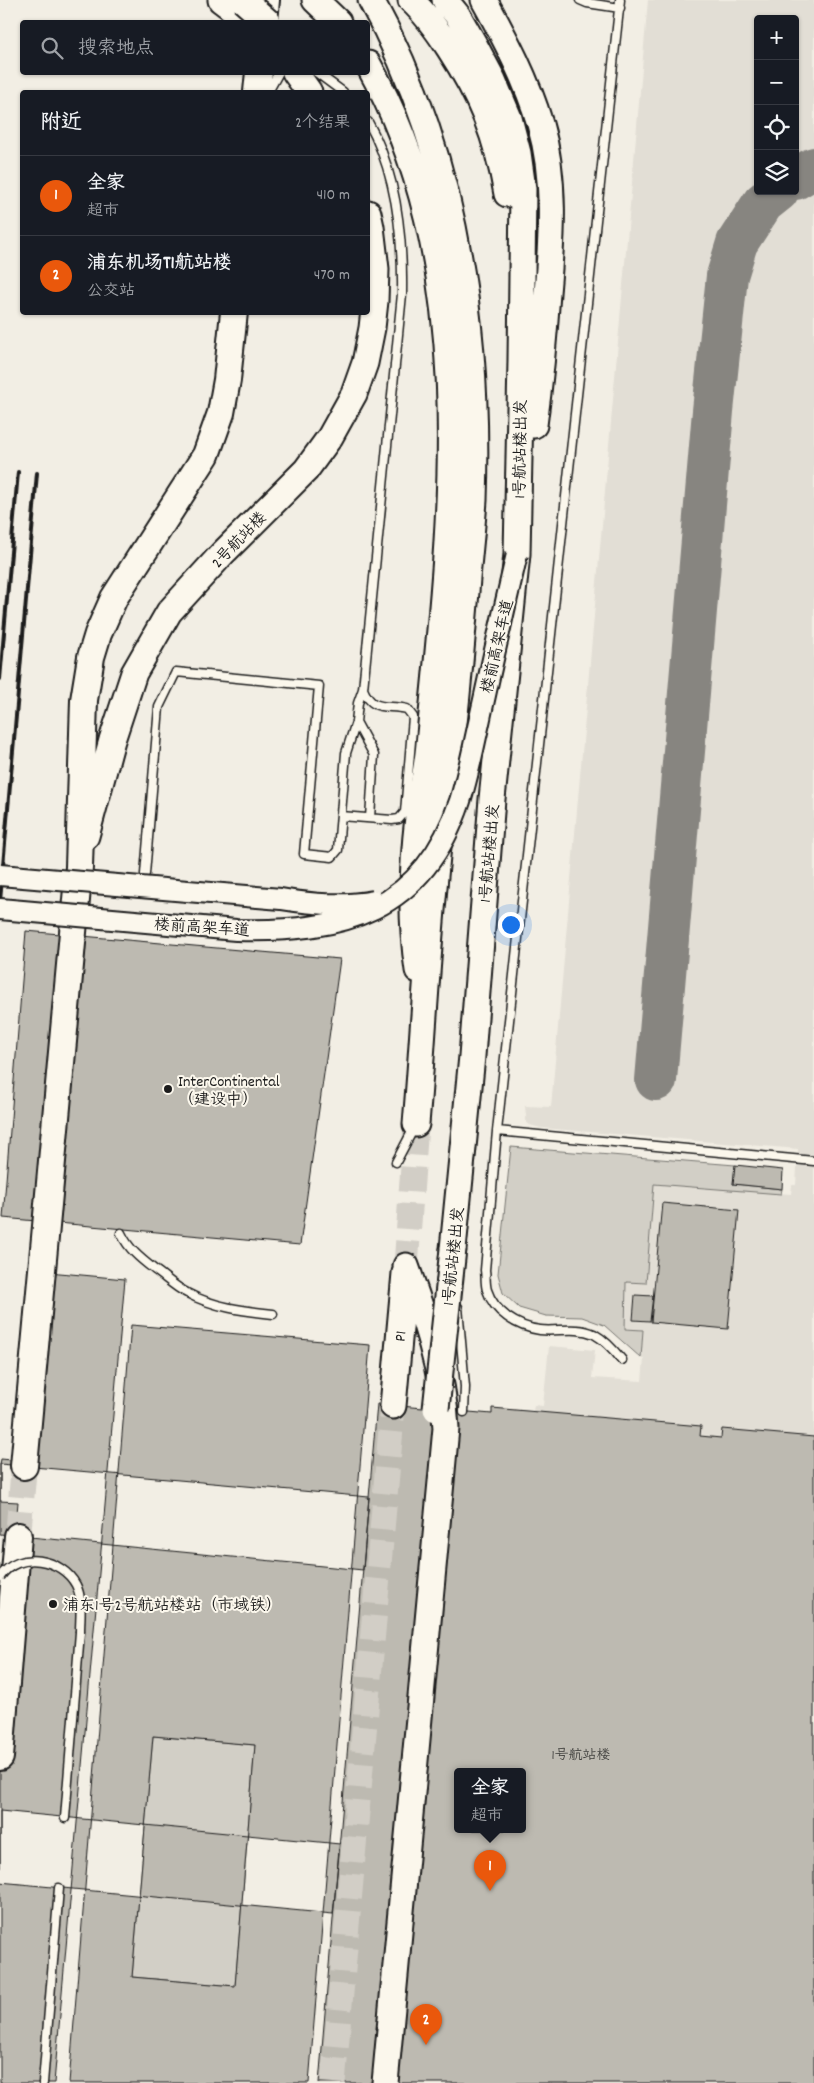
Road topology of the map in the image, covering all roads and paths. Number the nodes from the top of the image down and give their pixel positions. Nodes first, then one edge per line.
1 (221, 0) edge
2 (243, 0) edge
3 (315, 0) edge
4 (371, 0) edge
5 (411, 0) edge
6 (445, 0) edge
7 (484, 0) edge
8 (580, 0) edge
9 (620, 4) edge
10 (263, 17) edge
11 (336, 20) edge
12 (370, 68) edge
13 (259, 75) edge
14 (277, 75) edge
15 (297, 75) edge
16 (310, 75) edge
17 (320, 75) edge
18 (256, 90) edge
19 (269, 90) edge
20 (308, 90) edge
21 (317, 90) edge
22 (340, 90) edge
23 (370, 126) edge
24 (370, 227) edge
25 (521, 296) junction
26 (234, 315) edge
27 (517, 554) junction
28 (363, 689) junction
29 (356, 722) junction
30 (429, 748) junction
31 (341, 816) junction
32 (370, 818) junction
33 (439, 840) junction
34 (79, 867) junction
35 (145, 874) dead end
36 (0, 875) edge
37 (398, 895) junction
38 (0, 909) edge
39 (424, 1019) junction
40 (416, 1124) joint
41 (498, 1131) junction
42 (396, 1162) dead end
43 (814, 1162) edge
44 (121, 1234) dead end
45 (453, 1249) junction
46 (273, 1314) dead end
47 (622, 1360) dead end
48 (393, 1406) tunnel mouth
49 (436, 1409) dead end
50 (464, 1412) dead end
51 (24, 1466) tunnel mouth
52 (18, 1536) tunnel mouth
53 (0, 1577) edge
54 (0, 1757) edge
55 (65, 1818) dead end
56 (58, 1888) dead end
57 (43, 2083) edge
58 (385, 2083) edge

1 - 10 main road
2 - 10 main road, bridge
3 - 11 main road
4 - 33 main road
5 - 25 main road
6 - 25 main road
7 - 27 main road
8 - 9 lane
9 - 41 lane
12 - 30 main road
13 - 18 highway
14 - 19 lane
15 - 20 main road
16 - 21 main road
17 - 22 lane
23 - 28 lane
24 - 34 main road, 2号航站楼
25 - 27 main road, 1号航站楼出发
26 - 34 highway
27 - 37 street, 楼前高架车道, bridge
27 - 45 main road, 1号航站楼出发, bridge
28 - 29 lane
28 - 32 lane
29 - 31 lane
29 - 32 lane
30 - 33 main road
30 - 39 main road
31 - 32 lane
31 - 35 lane
33 - 39 main road
34 - 51 highway
36 - 37 street, 楼前高架车道, bridge
37 - 38 street, 楼前高架车道, bridge
39 - 40 main road
40 - 42 lane
41 - 43 lane
41 - 47 lane
44 - 46 lane
45 - 49 main road, 1号航站楼出发, bridge
45 - 50 lane, bridge
48 - 58 main road, P1
52 - 54 highway
53 - 55 lane, bridge
56 - 57 lane

